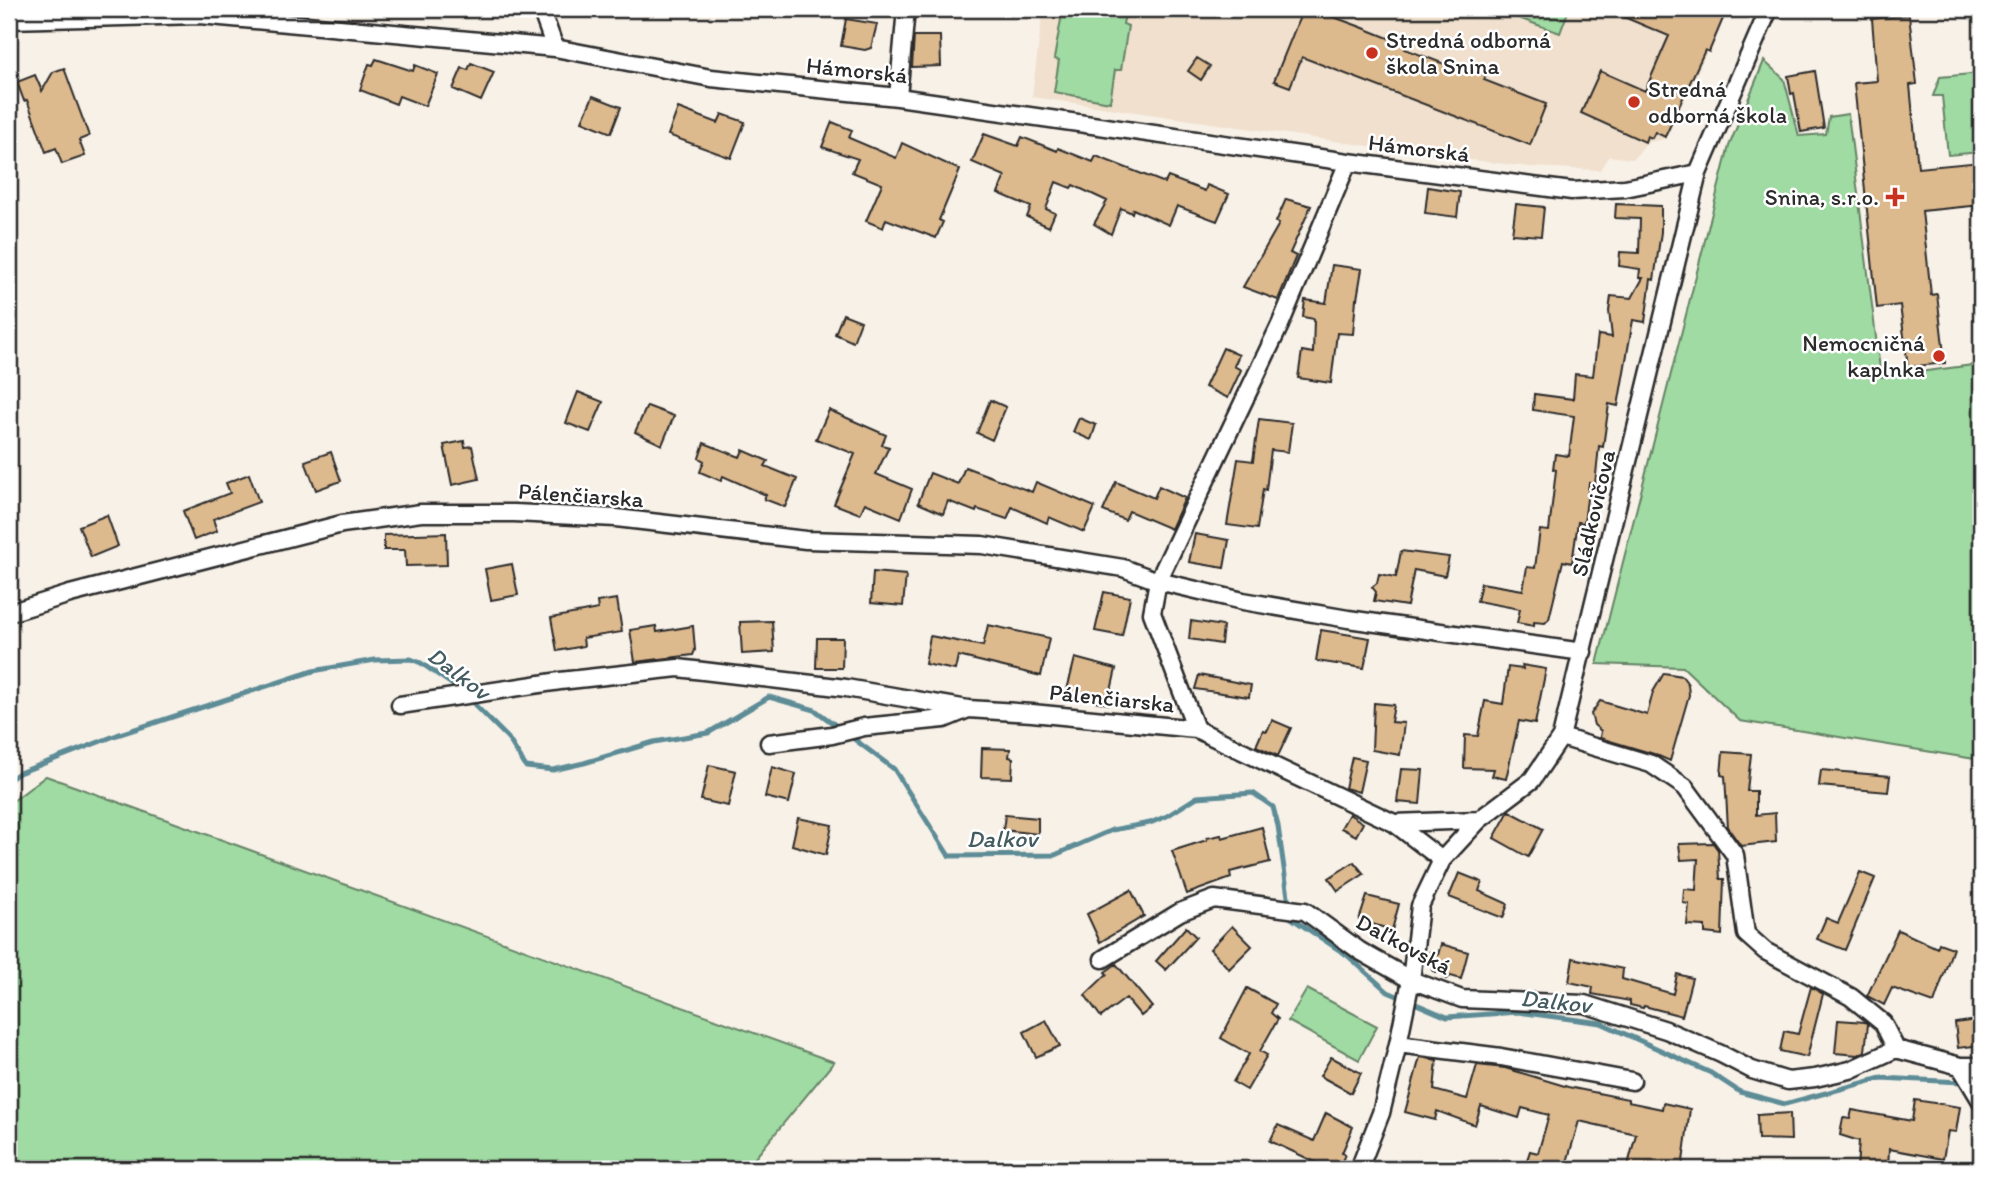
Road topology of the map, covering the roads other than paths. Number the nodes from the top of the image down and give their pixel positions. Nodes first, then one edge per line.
1 (541, 9) edge
2 (906, 9) edge
3 (1769, 9) edge
4 (9, 20) edge
5 (555, 48) junction
6 (898, 97) junction
7 (1348, 162) junction
8 (1698, 173) junction
9 (1158, 582) junction
10 (9, 613) edge
11 (1583, 652) junction
12 (400, 705) dead end
13 (968, 709) junction
14 (1196, 729) junction
15 (1561, 737) junction
16 (769, 743) dead end
17 (1479, 820) junction
18 (1394, 823) junction
19 (1442, 860) junction
20 (1102, 959) dead end
21 (1410, 985) junction
22 (1398, 1044) junction
23 (1896, 1049) junction
24 (1981, 1066) edge
25 (1962, 1068) junction
26 (1632, 1081) dead end
27 (1979, 1098) edge
28 (1359, 1169) edge

1 - 5 street
2 - 6 street
3 - 8 street, Sládkovičova
4 - 5 street, Hámorská
5 - 6 street, Hámorská
6 - 7 street, Hámorská
7 - 8 street, Hámorská
7 - 9 street
8 - 11 street, Sládkovičova
9 - 10 street, Pálenčiarska
9 - 11 street, Pálenčiarska
9 - 14 street, Pálenčiarska
11 - 15 street, Sládkovičova
12 - 13 street, Pálenčiarska
13 - 14 street, Pálenčiarska
13 - 16 street
14 - 18 street, Pálenčiarska
15 - 17 street, Sládkovičova
15 - 23 street
17 - 18 street, Pálenčiarska
17 - 19 street, Sládkovičova
18 - 19 street, Pálenčiarska
19 - 21 street, Sládkovičova
20 - 21 street, Daľkovská
21 - 22 street, Sládkovičova
21 - 23 street, Daľkovská
22 - 26 street
22 - 28 street
23 - 25 street
24 - 25 street
25 - 27 street

